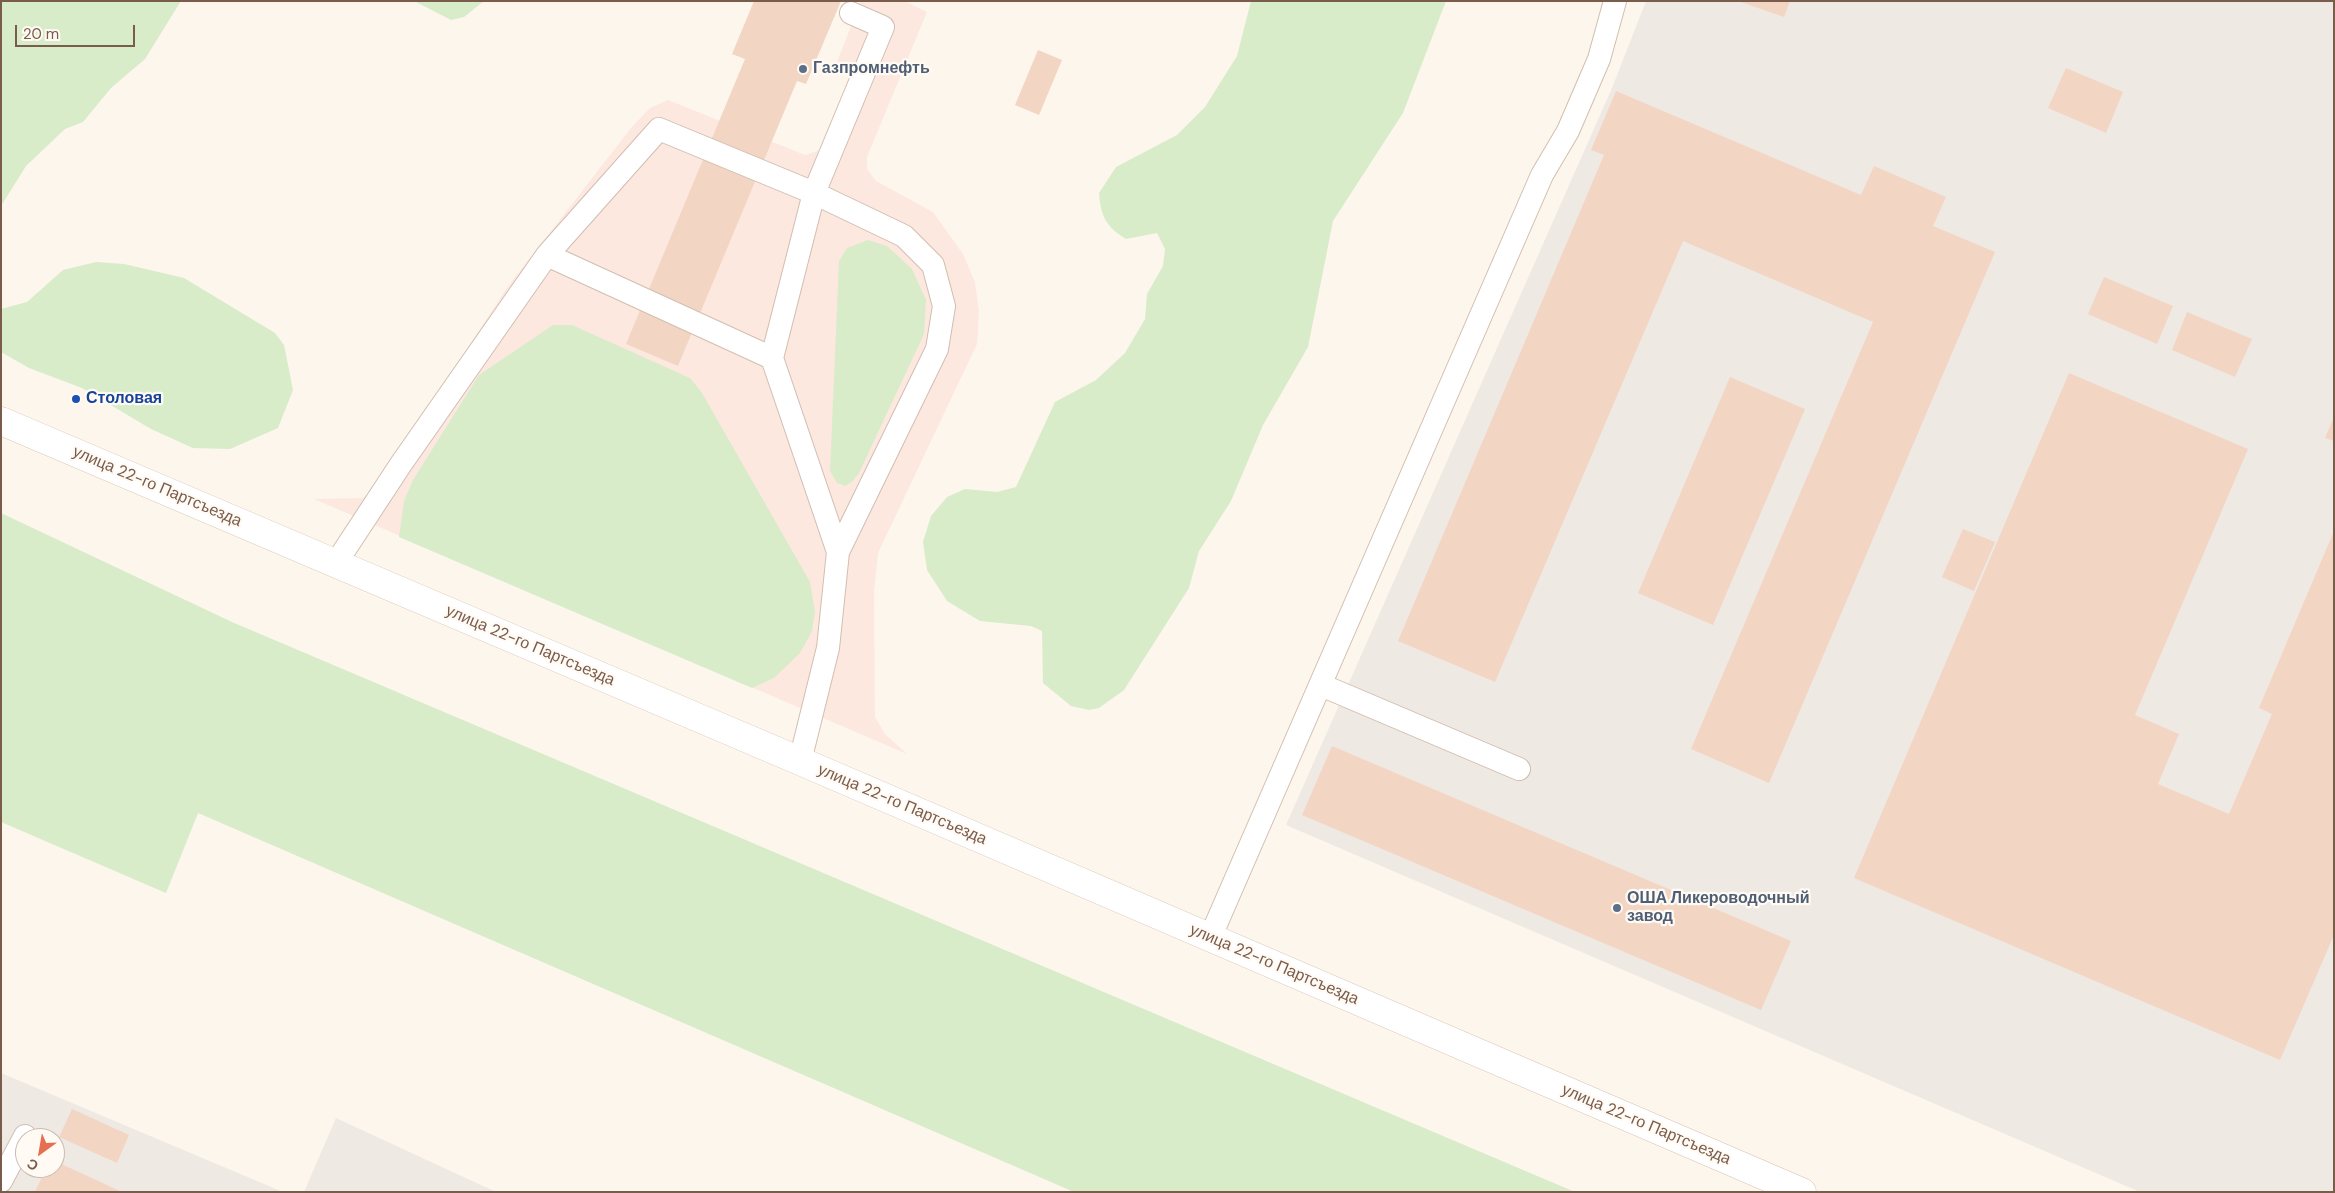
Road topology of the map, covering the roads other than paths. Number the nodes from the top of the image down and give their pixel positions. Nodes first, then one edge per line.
1 (1615, 1) edge
2 (851, 13) dead end
3 (814, 193) junction
4 (547, 256) junction
5 (772, 358) junction
6 (1, 421) edge
7 (838, 552) junction
8 (336, 563) junction
9 (1321, 685) junction
10 (800, 761) junction
11 (1519, 769) dead end
12 (1210, 938) junction
13 (15, 1154) edge
14 (1, 1180) edge
15 (1802, 1192) edge

1 - 9 lane
2 - 3 lane
3 - 4 lane
3 - 5 lane
3 - 7 lane
4 - 5 lane
4 - 8 lane
5 - 7 lane
6 - 8 main road, улица 22-го Партсъезда
7 - 10 lane
8 - 10 main road, улица 22-го Партсъезда
9 - 11 lane
9 - 12 lane
10 - 12 main road, улица 22-го Партсъезда
12 - 15 main road, улица 22-го Партсъезда
13 - 14 lane

